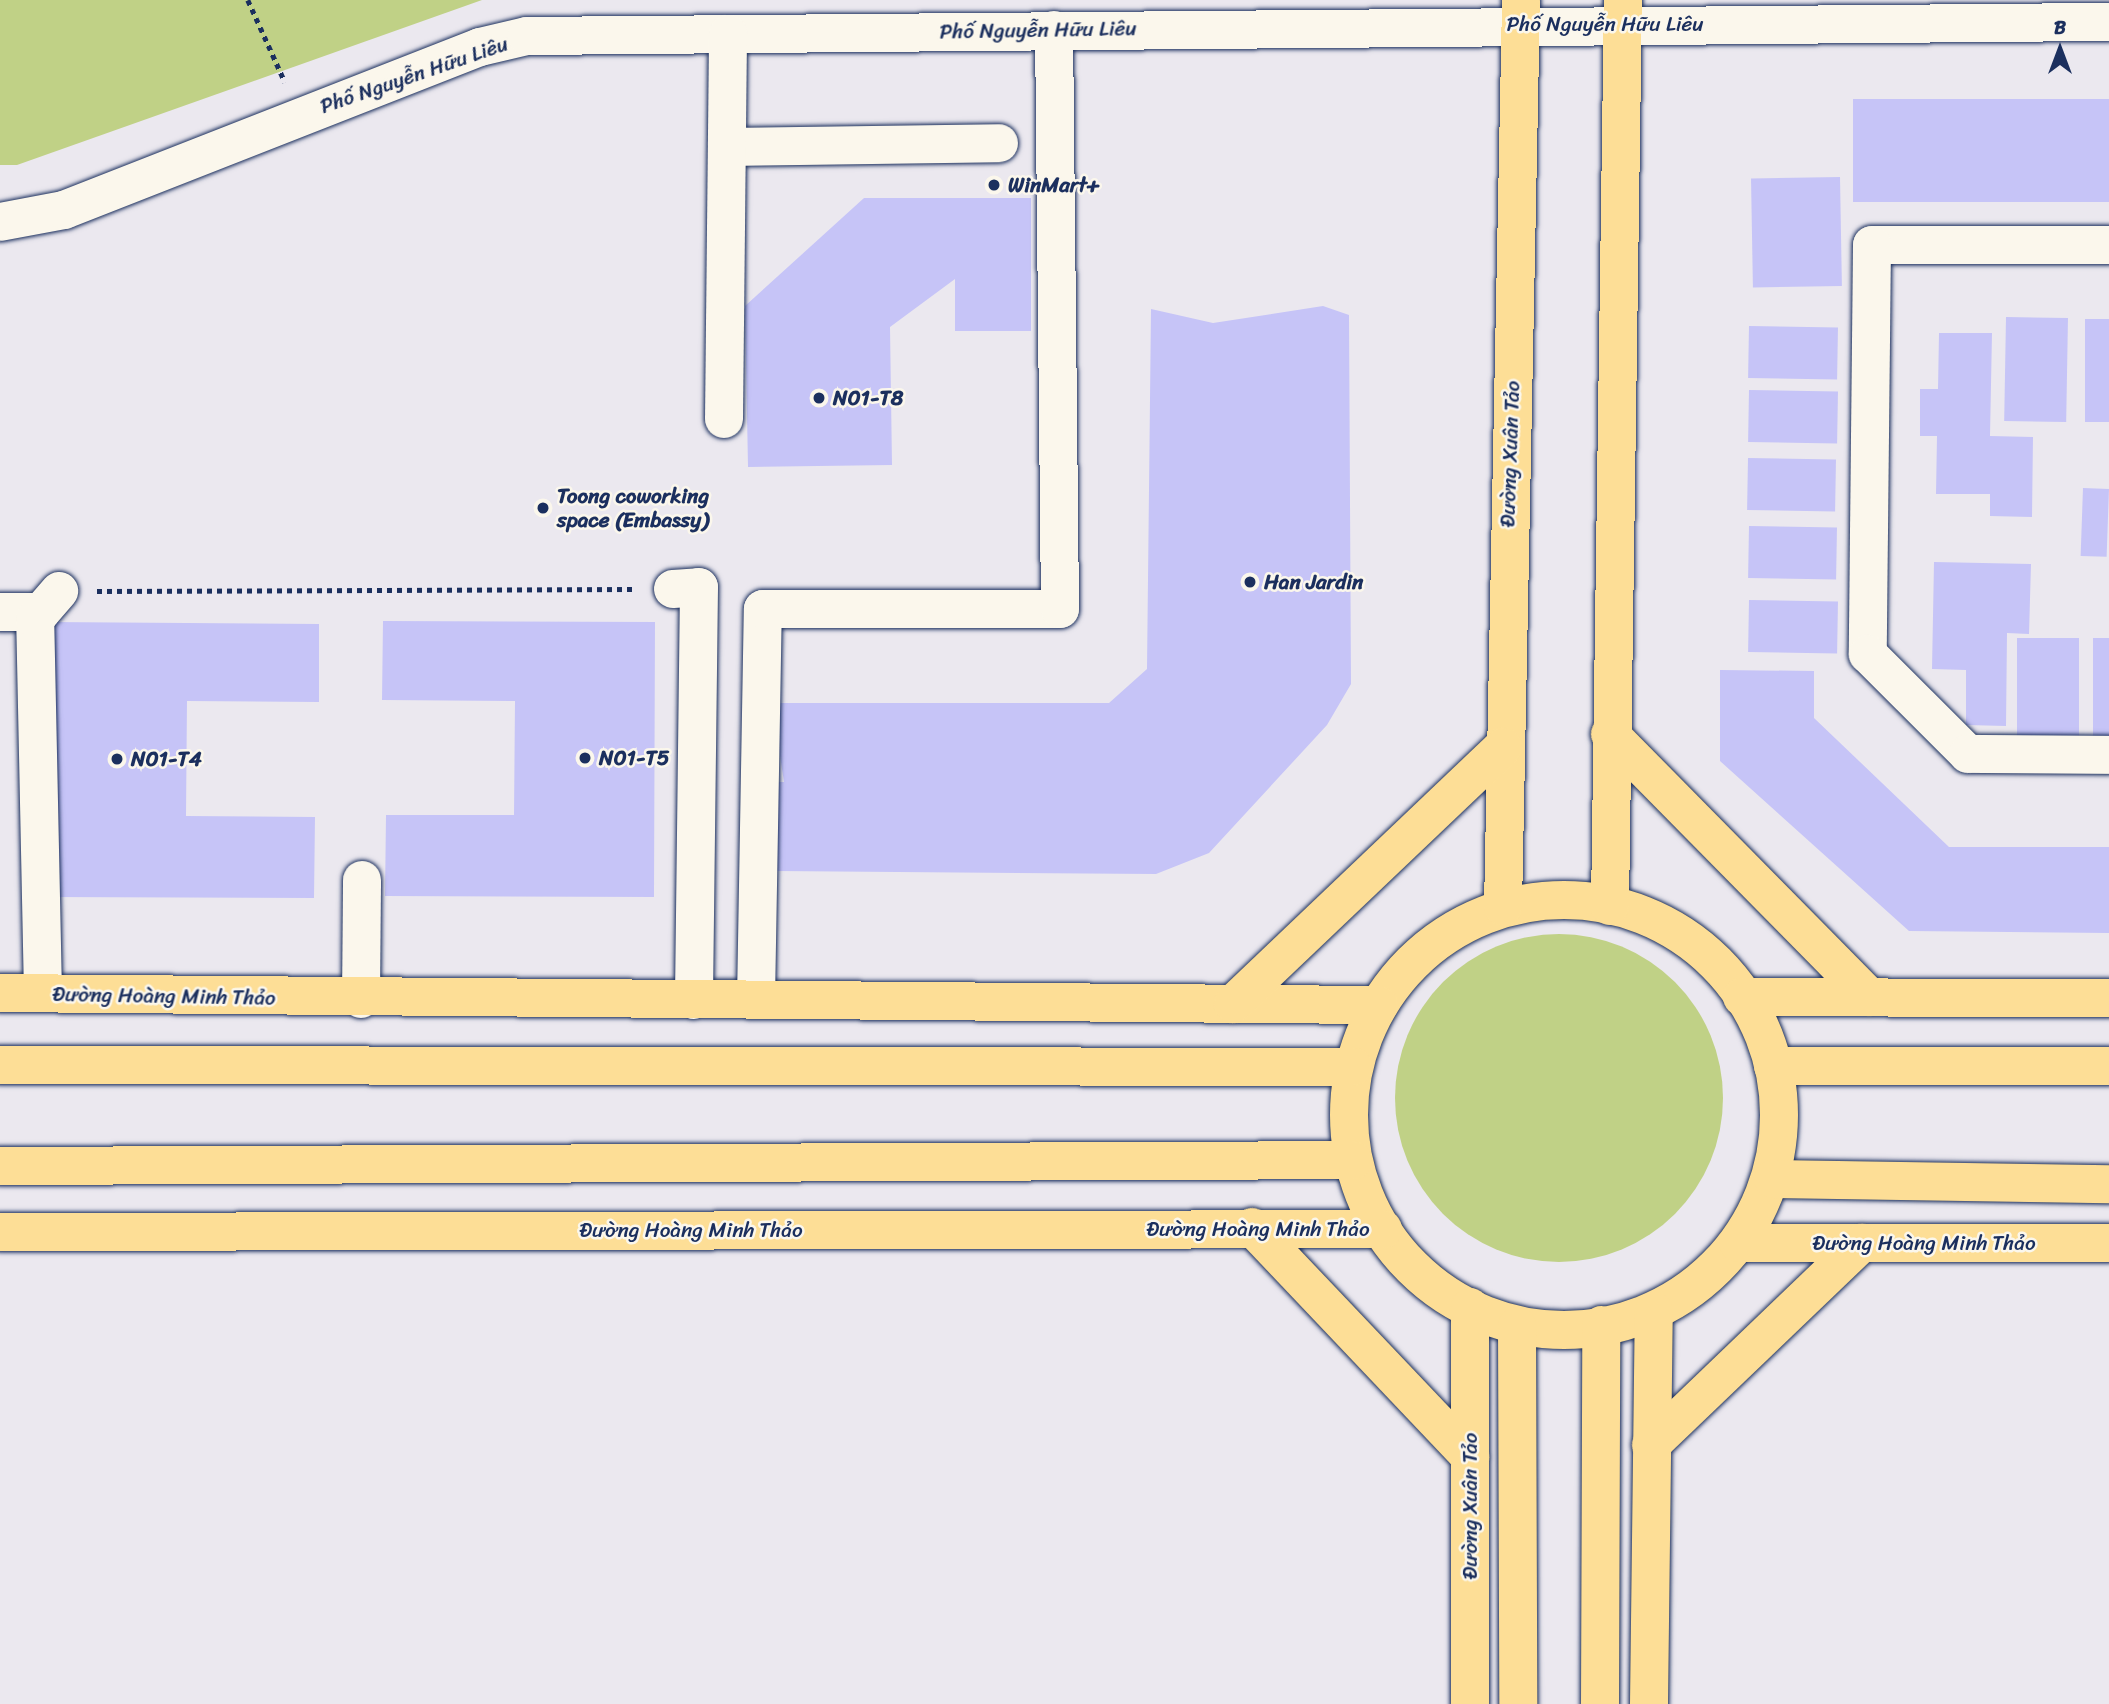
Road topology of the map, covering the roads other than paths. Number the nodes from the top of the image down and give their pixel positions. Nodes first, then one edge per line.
1 (1521, 12) edge
2 (1622, 12) edge
3 (2109, 22) edge
4 (1054, 30) junction
5 (728, 34) junction
6 (999, 143) dead end
7 (727, 147) junction
8 (0, 222) edge
9 (2109, 246) edge
10 (724, 419) dead end
11 (673, 589) road end
12 (0, 612) edge
13 (1611, 734) junction
14 (1503, 747) junction
15 (2109, 755) edge
16 (362, 880) dead end
17 (1611, 906) junction
18 (1503, 907) junction
19 (0, 993) edge
20 (43, 993) junction
21 (1742, 997) junction
22 (1869, 997) junction
23 (2109, 998) edge
24 (361, 999) junction
25 (694, 1000) junction
26 (756, 1000) junction
27 (1233, 1004) junction
28 (1379, 1005) junction
29 (0, 1065) edge
30 (1773, 1066) junction
31 (2109, 1066) edge
32 (1353, 1067) junction
33 (1353, 1160) junction
34 (0, 1166) edge
35 (1773, 1179) junction
36 (2109, 1184) edge
37 (1252, 1227) junction
38 (1382, 1229) junction
39 (0, 1232) edge
40 (1738, 1243) junction
41 (1863, 1243) junction
42 (2109, 1243) edge
43 (1470, 1307) junction
44 (1654, 1311) junction
45 (1601, 1325) junction
46 (1517, 1326) junction
47 (1651, 1445) junction
48 (1470, 1457) junction
49 (1470, 1704) edge
50 (1518, 1704) edge
51 (1600, 1704) edge
52 (1650, 1704) edge

1 - 2 street, Phố Nguyễn Hữu Liêu
1 - 4 street, Phố Nguyễn Hữu Liêu
1 - 14 main road, Đường Xuân Tảo
2 - 3 street, Phố Nguyễn Hữu Liêu
2 - 13 main road
4 - 5 street, Phố Nguyễn Hữu Liêu
4 - 26 street
5 - 7 street
5 - 8 street, Phố Nguyễn Hữu Liêu
6 - 7 street
7 - 10 street
9 - 15 street
11 - 25 street
12 - 20 street
13 - 17 main road
13 - 22 main road
14 - 18 main road, Đường Xuân Tảo
14 - 27 main road
16 - 24 street
17 - 18 main road
17 - 21 main road
18 - 28 main road
19 - 20 main road, Đường Hoàng Minh Thảo
20 - 24 main road, Đường Hoàng Minh Thảo
21 - 22 main road
21 - 30 main road
22 - 23 main road
24 - 25 main road, Đường Hoàng Minh Thảo
25 - 26 main road, Đường Hoàng Minh Thảo
26 - 27 main road, Đường Hoàng Minh Thảo
27 - 28 main road, Đường Hoàng Minh Thảo
28 - 32 main road
29 - 32 main road
30 - 31 main road
30 - 35 main road
32 - 33 main road
33 - 34 main road
33 - 38 main road
35 - 36 main road
35 - 40 main road
37 - 38 main road, Đường Hoàng Minh Thảo
37 - 39 main road, Đường Hoàng Minh Thảo
37 - 48 main road
38 - 43 main road
40 - 41 main road, Đường Hoàng Minh Thảo
40 - 44 main road
41 - 42 main road, Đường Hoàng Minh Thảo
41 - 47 main road
43 - 46 main road
43 - 48 main road, Đường Xuân Tảo
44 - 45 main road
44 - 47 main road
45 - 46 main road
45 - 51 main road
46 - 50 main road
47 - 52 main road
48 - 49 main road, Đường Xuân Tảo

